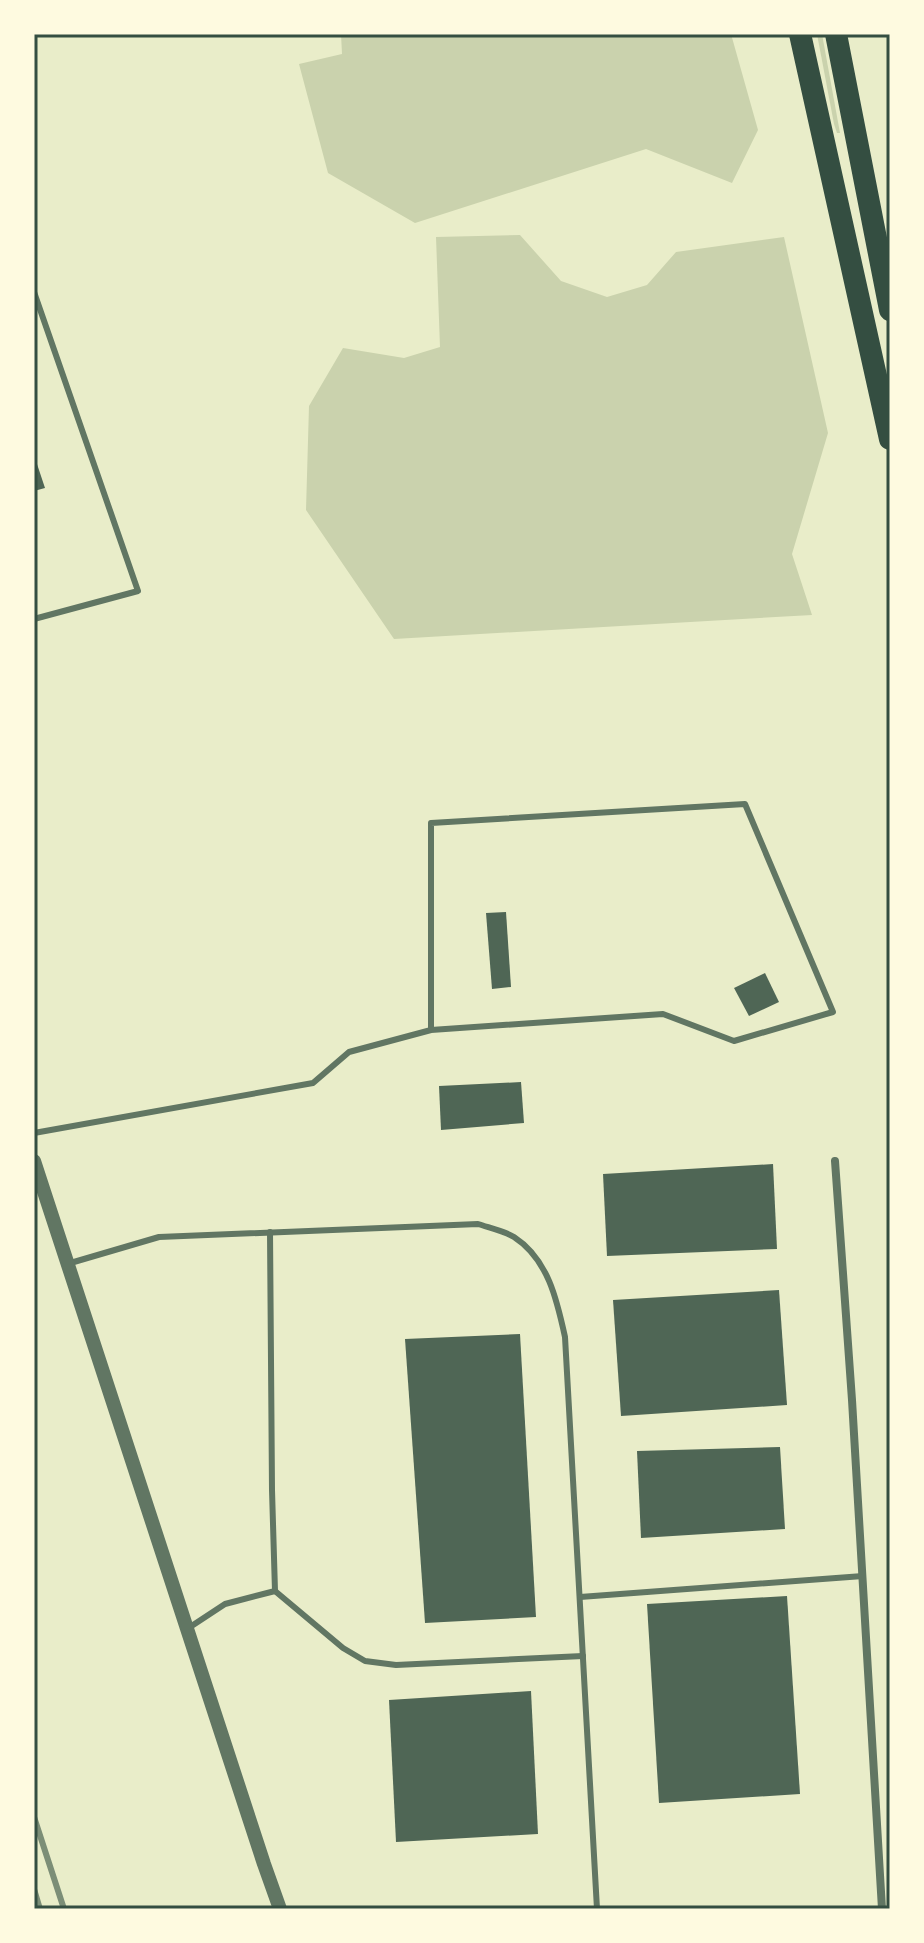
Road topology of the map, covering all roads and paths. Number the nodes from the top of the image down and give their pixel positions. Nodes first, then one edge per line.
1 (800, 34) edge
2 (836, 34) edge
3 (34, 292) edge
4 (890, 310) edge
5 (890, 439) edge
6 (34, 619) edge
7 (431, 1030) junction
8 (34, 1133) edge
9 (34, 1161) edge
10 (835, 1161) dead end
11 (270, 1232) junction
12 (67, 1264) junction
13 (863, 1576) junction
14 (275, 1591) junction
15 (580, 1597) junction
16 (187, 1629) junction
17 (583, 1656) junction
18 (280, 1909) edge
19 (597, 1909) edge
20 (882, 1909) edge

1 - 5 highway
2 - 4 highway
3 - 6 lane
7 - 7 lane
7 - 8 lane
9 - 12 street
10 - 13 street
11 - 12 lane
11 - 14 lane
11 - 15 lane
12 - 16 street
13 - 15 lane
13 - 20 street
14 - 16 lane
14 - 17 lane
15 - 17 lane
16 - 18 street
17 - 19 lane

